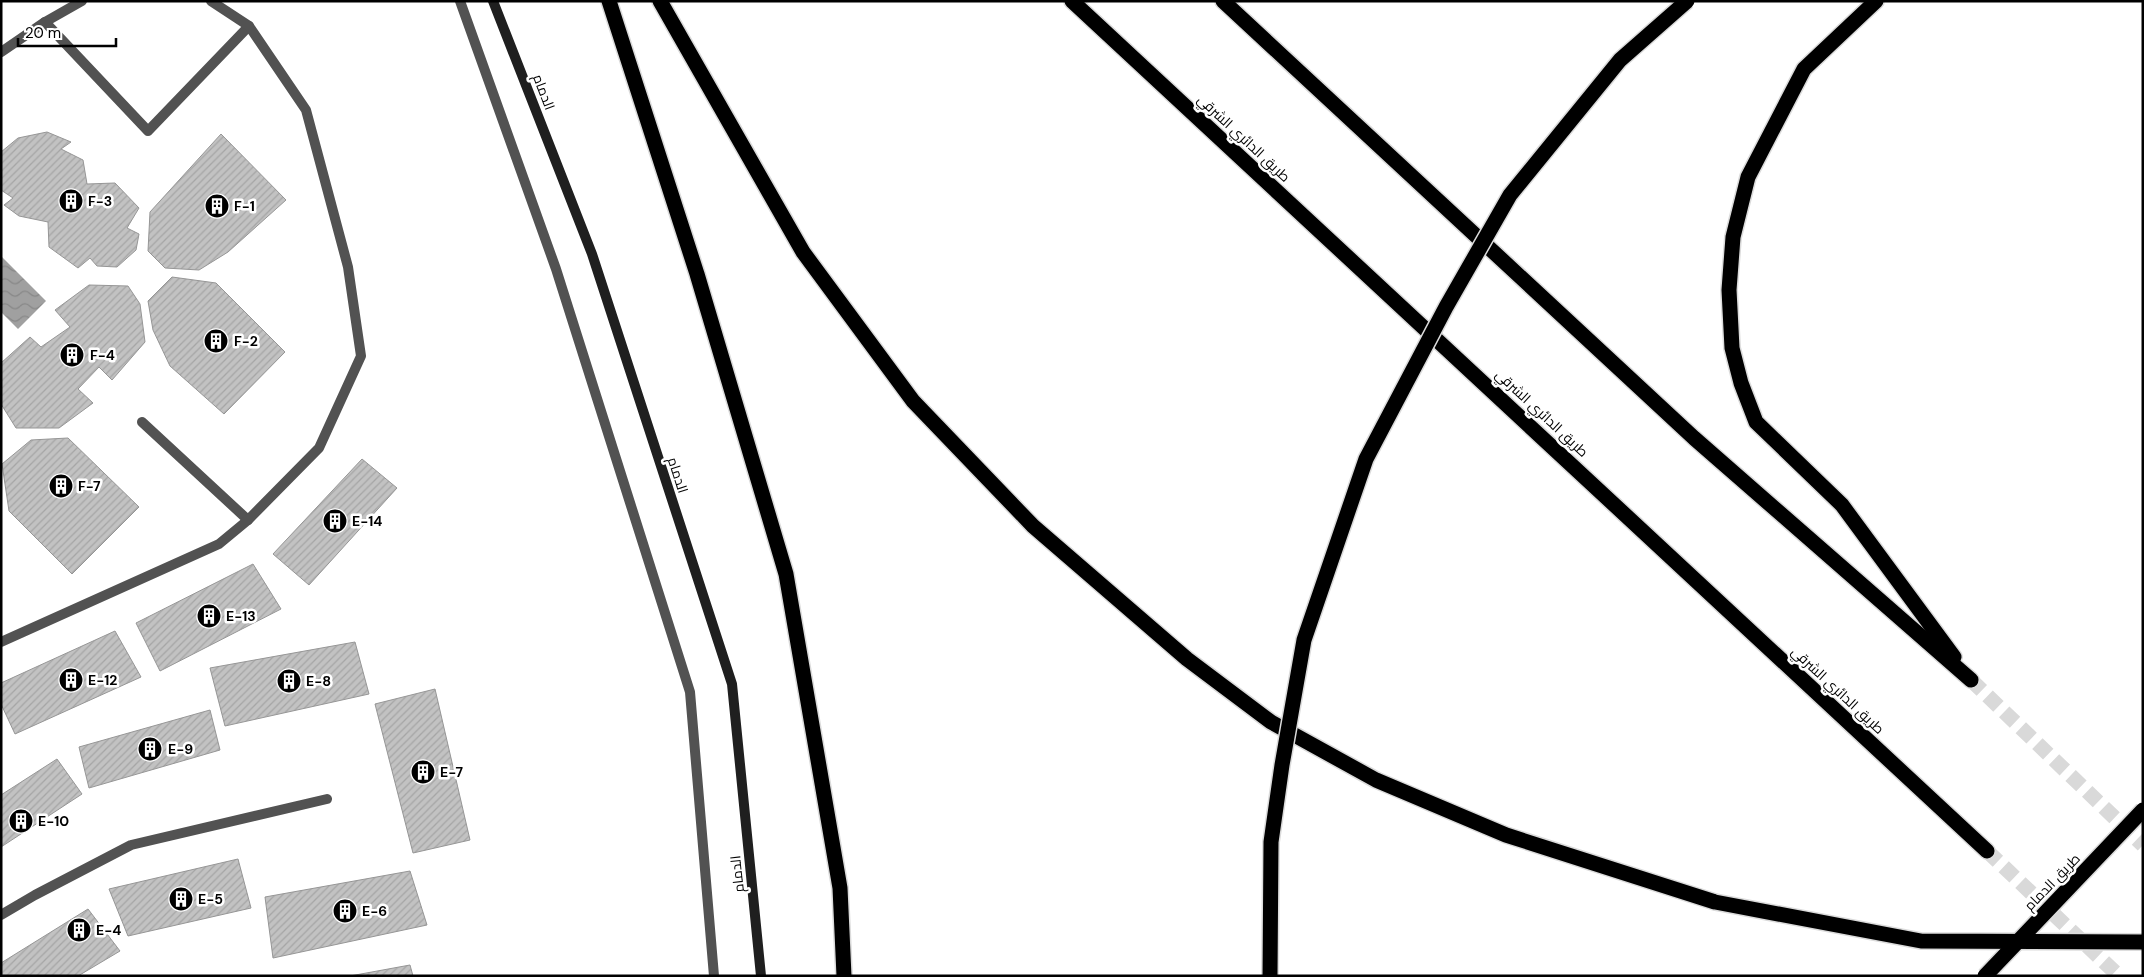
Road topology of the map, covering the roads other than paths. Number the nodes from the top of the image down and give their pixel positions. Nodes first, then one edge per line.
1 (82, 1) edge
2 (211, 1) edge
3 (460, 1) edge
4 (494, 1) edge
5 (609, 1) edge
6 (660, 1) edge
7 (1072, 1) edge
8 (1223, 1) edge
9 (1687, 1) edge
10 (1876, 1) edge
11 (45, 22) junction
12 (249, 26) junction
13 (1, 52) edge
14 (142, 422) dead end
15 (248, 520) junction
16 (1, 642) edge
17 (327, 799) dead end
18 (2143, 810) edge
19 (1987, 851) tunnel mouth
20 (1, 916) edge
21 (2143, 942) edge
22 (714, 976) edge
23 (761, 976) edge
24 (844, 976) edge
25 (1270, 976) edge
26 (1985, 976) edge

1 - 11 street
2 - 12 street
3 - 22 street
4 - 23 street, الدمام
5 - 24 highway
6 - 21 highway, bridge
7 - 19 highway, طريق الدائري الشرقي
8 - 10 highway
9 - 25 highway, bridge
11 - 12 street
11 - 13 street
12 - 15 street
14 - 15 street
15 - 16 street
17 - 20 street
18 - 26 highway, طريق الدمام, bridge

